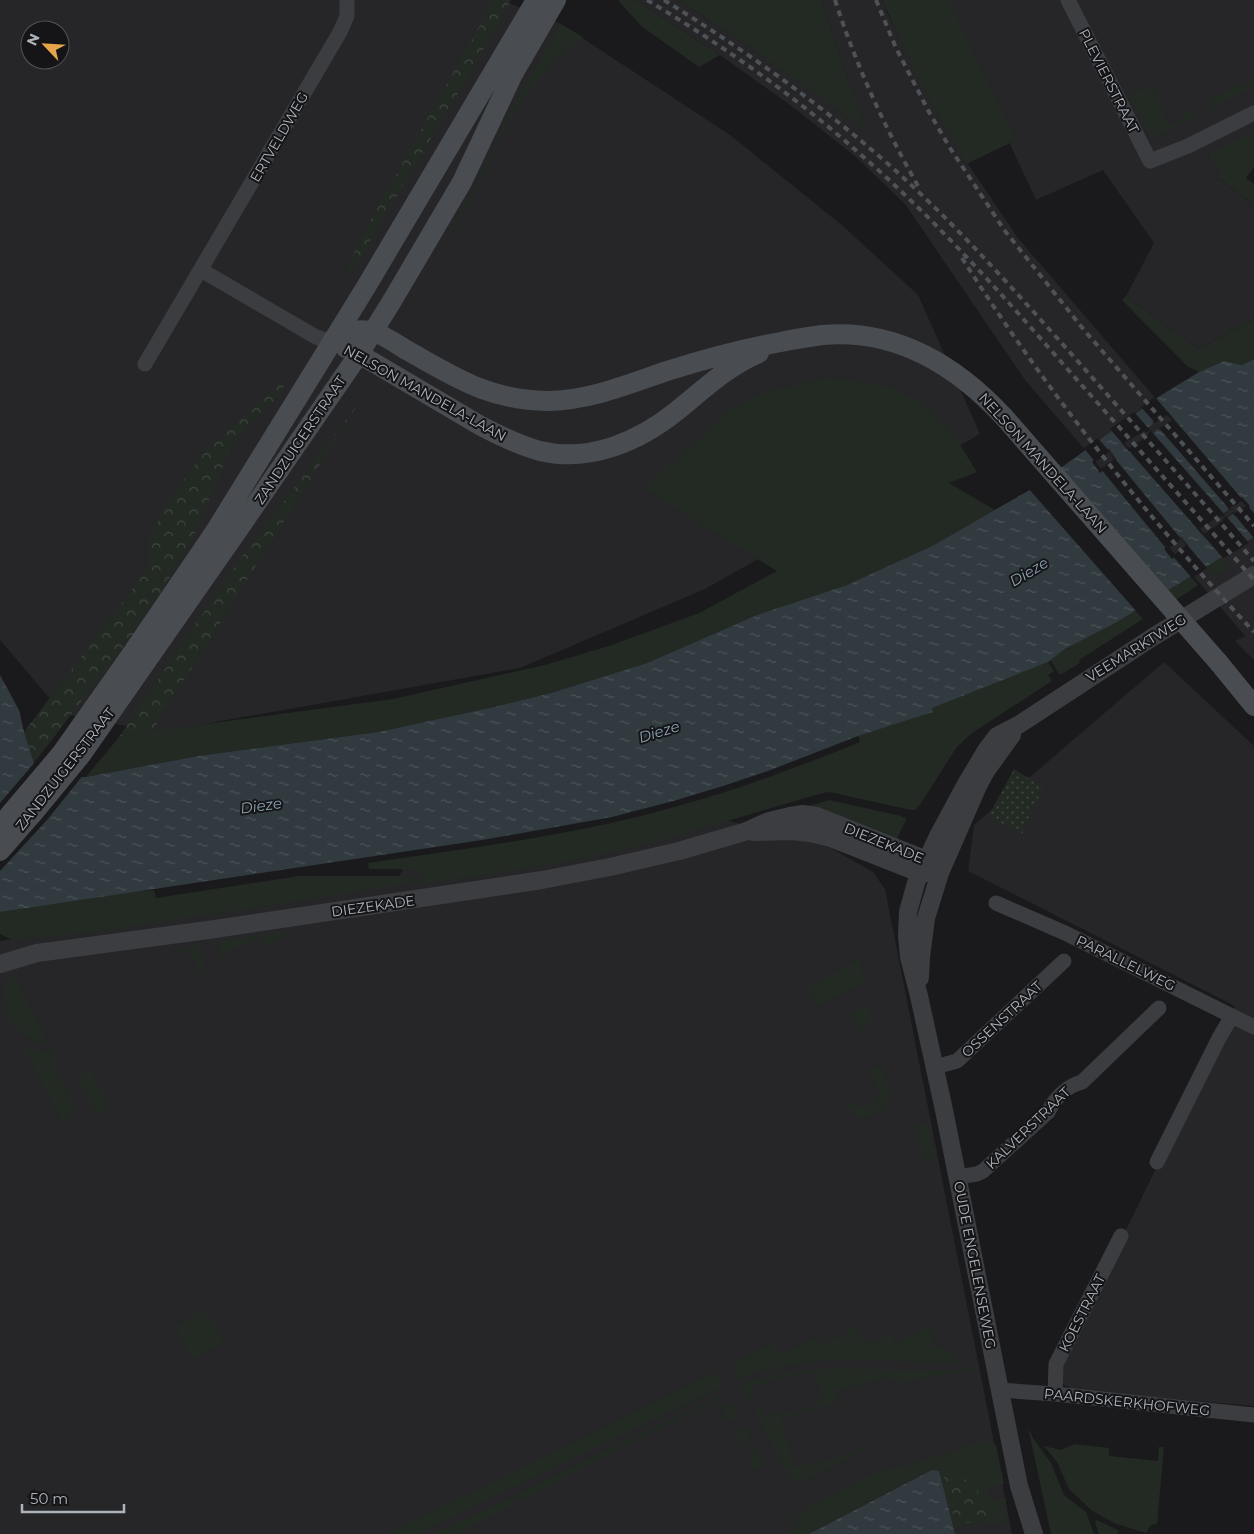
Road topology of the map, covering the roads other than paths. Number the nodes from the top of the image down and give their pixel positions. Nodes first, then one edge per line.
1 (347, 0) edge
2 (536, 0) edge
3 (556, 0) edge
4 (1068, 0) edge
5 (1254, 113) edge
6 (201, 270) junction
7 (373, 331) junction
8 (793, 340) junction
9 (332, 342) junction
10 (359, 354) junction
11 (145, 364) dead end
12 (1254, 575) edge
13 (1219, 663) junction
14 (1254, 694) edge
15 (1254, 706) edge
16 (1020, 724) junction
17 (0, 826) edge
18 (0, 851) edge
19 (924, 866) junction
20 (940, 873) junction
21 (996, 903) dead end
22 (1064, 961) dead end
23 (0, 964) edge
24 (919, 996) junction
25 (1159, 1008) dead end
26 (1232, 1016) junction
27 (1254, 1027) edge
28 (935, 1067) junction
29 (1158, 1162) dead end
30 (957, 1177) junction
31 (1121, 1236) dead end
32 (1000, 1390) junction
33 (1055, 1394) junction
34 (1254, 1415) edge
35 (1019, 1486) junction
36 (1022, 1534) edge
37 (1034, 1534) edge

1 - 6 street, ERTVELDWEG
2 - 9 main road, ZANDZUIGERSTRAAT
3 - 7 main road, ZANDZUIGERSTRAAT
4 - 5 street, PLEVIERSTRAAT
6 - 9 street
6 - 11 street, ERTVELDWEG
7 - 8 main road, NELSON MANDELA-LAAN
7 - 9 main road, NELSON MANDELA-LAAN
7 - 10 main road, ZANDZUIGERSTRAAT
8 - 10 main road, NELSON MANDELA-LAAN
8 - 13 main road, NELSON MANDELA-LAAN, bridge
9 - 10 main road, NELSON MANDELA-LAAN
9 - 17 main road, ZANDZUIGERSTRAAT
10 - 18 main road, ZANDZUIGERSTRAAT
12 - 16 street, VEEMARKTWEG
13 - 14 main road, NELSON MANDELA-LAAN
13 - 15 main road, NELSON MANDELA-LAAN
16 - 19 street, VEEMARKTWEG
16 - 20 street, VEEMARKTWEG
19 - 20 street, DIEZEKADE
19 - 23 street, DIEZEKADE
19 - 24 street, OUDE ENGELENSEWEG
20 - 24 street, OUDE ENGELENSEWEG
21 - 26 street, PARALLELWEG
22 - 28 street, OSSENSTRAAT
24 - 28 street, OUDE ENGELENSEWEG
25 - 30 street, KALVERSTRAAT
26 - 27 street, PARALLELWEG
26 - 29 street
28 - 30 street, OUDE ENGELENSEWEG
30 - 32 street, OUDE ENGELENSEWEG
31 - 33 street, KOESTRAAT
32 - 33 street, PAARDSKERKHOFWEG
32 - 35 street, OUDE ENGELENSEWEG
33 - 34 street, PAARDSKERKHOFWEG
35 - 36 street
35 - 37 street, OUDE ENGELENSEWEG

